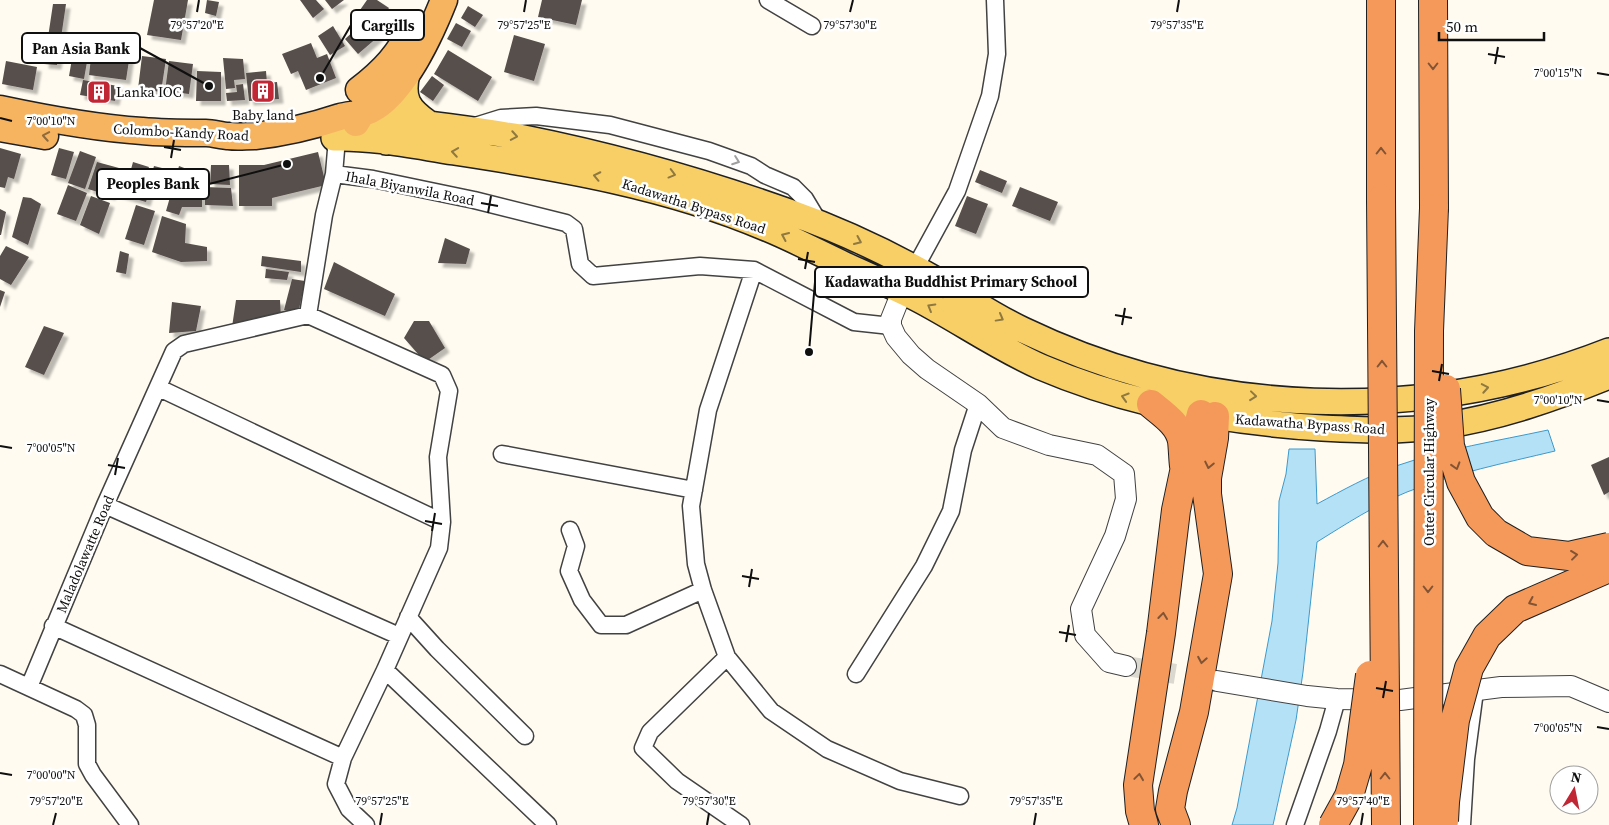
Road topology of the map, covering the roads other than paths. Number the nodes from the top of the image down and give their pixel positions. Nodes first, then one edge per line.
1 (426, 0) edge
2 (444, 0) edge
3 (768, 0) edge
4 (995, 0) edge
5 (1380, 0) edge
6 (1433, 0) edge
7 (812, 26) dead end
8 (408, 73) junction
9 (373, 79) junction
10 (0, 108) edge
11 (362, 114) junction
12 (428, 123) junction
13 (0, 128) edge
14 (468, 129) junction
15 (209, 133) junction
16 (334, 138) junction
17 (386, 142) junction
18 (334, 174) junction
19 (1434, 208) junction
20 (820, 224) junction
21 (915, 268) junction
22 (754, 270) junction
23 (903, 292) junction
24 (308, 314) junction
25 (891, 326) junction
26 (1609, 351) edge
27 (1609, 376) edge
28 (159, 388) junction
29 (1210, 403) junction
30 (978, 404) junction
31 (1151, 404) junction
32 (502, 454) dead end
33 (1184, 472) junction
34 (694, 490) junction
35 (105, 505) junction
36 (442, 522) junction
37 (570, 530) dead end
38 (1609, 547) edge
39 (1609, 568) edge
40 (1383, 581) junction
41 (703, 590) junction
42 (408, 617) junction
43 (53, 626) junction
44 (399, 636) junction
45 (727, 657) junction
46 (1126, 666) tunnel mouth
47 (385, 670) junction
48 (0, 674) edge
49 (856, 674) dead end
50 (1217, 681) tunnel mouth
51 (29, 687) junction
52 (1475, 691) junction
53 (1337, 699) junction
54 (1609, 702) edge
55 (525, 736) dead end
56 (343, 758) junction
57 (960, 796) dead end
58 (130, 825) edge
59 (366, 825) edge
60 (548, 825) edge
61 (741, 825) edge
62 (1144, 825) edge
63 (1176, 825) edge
64 (1295, 825) edge
65 (1333, 825) edge
66 (1386, 825) edge
67 (1428, 825) edge
68 (1444, 825) edge
69 (1462, 825) edge

1 - 9 highway
2 - 8 highway, Colombo-Kandy Road
3 - 7 street
4 - 21 street
40 -> 5 highway, bridge
6 -> 19 highway, Outer Circular Highway
8 - 11 highway, Colombo-Kandy Road
8 - 12 main road
9 - 11 highway
9 - 15 highway
10 - 15 highway, Colombo-Kandy Road
11 - 12 main road, Kadawatha Bypass Road
11 - 15 highway, Colombo-Kandy Road
11 - 16 highway, Colombo-Kandy Road
11 - 17 main road
12 - 14 main road, Kadawatha Bypass Road
16 -> 13 highway, Colombo-Kandy Road
14 -> 20 main road, Kadawatha Bypass Road
14 -> 20 street
16 - 17 main road, Kadawatha Bypass Road
16 - 18 street, Ihala Biyanwila Road
23 -> 17 main road, Kadawatha Bypass Road
18 - 22 street, Ihala Biyanwila Road
18 - 24 street
19 -> 38 highway, bridge
19 -> 67 highway, Outer Circular Highway, bridge
20 -> 21 main road, Kadawatha Bypass Road
21 - 23 street
21 -> 29 main road, Kadawatha Bypass Road
22 - 25 street, Ihala Biyanwila Road
22 - 34 street
23 - 25 street
31 -> 23 main road, Kadawatha Bypass Road
24 - 28 street, Maladolawatte Road
24 - 36 street
25 - 30 street
29 -> 26 main road, Kadawatha Bypass Road
27 - 29 main road, Kadawatha Bypass Road
28 - 35 street, Maladolawatte Road
28 - 36 street
29 - 31 main road, Kadawatha Bypass Road
29 - 33 highway
29 -> 63 highway
30 - 46 street
30 - 49 street
31 - 33 highway
32 - 34 street
62 -> 33 highway
34 - 41 street
35 - 43 street, Maladolawatte Road
35 - 44 street
36 - 42 street
37 - 41 street
39 -> 68 highway, bridge
40 - 65 highway, bridge
66 -> 40 highway, bridge
41 - 45 street
42 - 44 street
42 - 55 street
43 - 51 street, Maladolawatte Road
43 - 56 street
44 - 47 street
45 - 57 street
45 - 61 street
47 - 56 street
47 - 60 street
48 - 51 street
50 - 53 street
51 - 58 street
52 - 53 street
52 - 54 street
52 - 69 street
53 - 64 street
56 - 59 street

